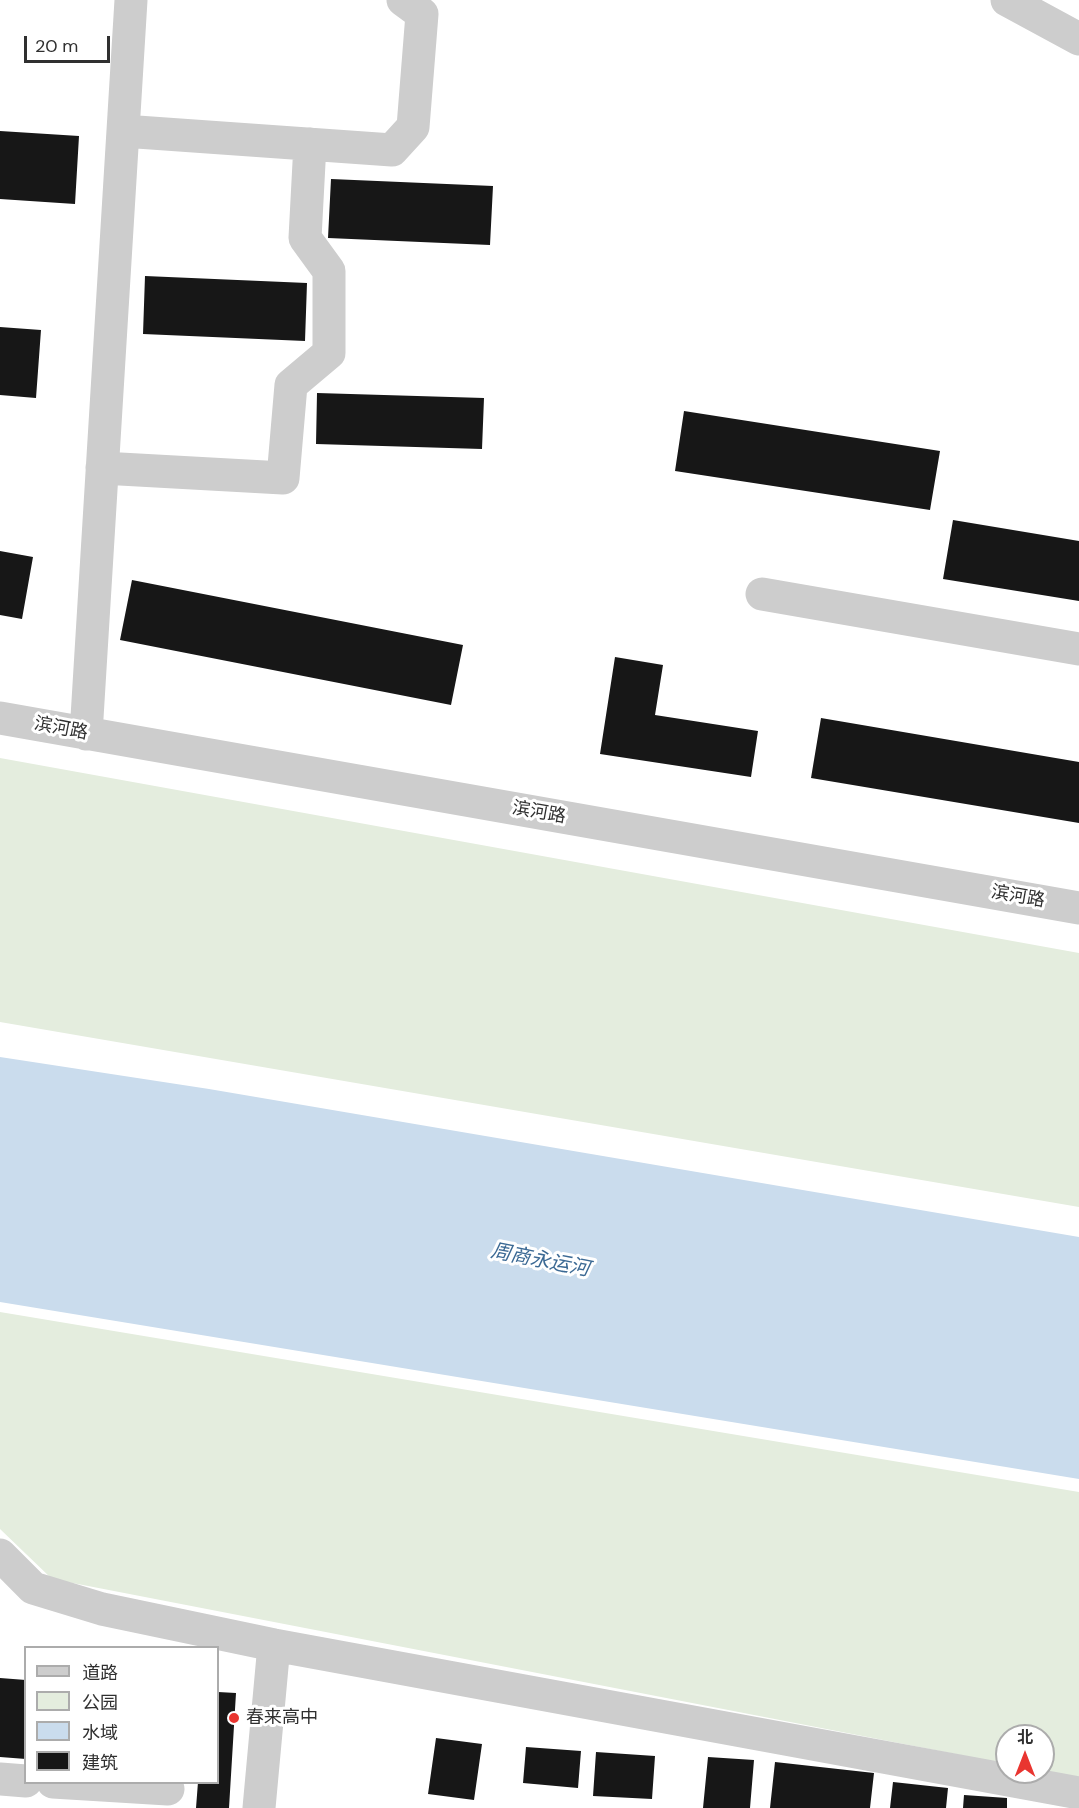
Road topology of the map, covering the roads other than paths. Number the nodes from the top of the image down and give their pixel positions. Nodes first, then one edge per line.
1 (131, 0) edge
2 (403, 0) edge
3 (1007, 0) edge
4 (1047, 10) edge
5 (1079, 39) edge
6 (123, 131) junction
7 (310, 144) junction
8 (102, 468) junction
9 (762, 594) dead end
10 (1079, 649) edge
11 (0, 718) edge
12 (86, 734) junction
13 (1079, 908) edge
14 (0, 1555) edge
15 (274, 1645) junction
16 (0, 1779) edge
17 (24, 1781) edge
18 (87, 1784) edge
19 (168, 1789) dead end
20 (1079, 1793) edge
21 (259, 1808) edge

1 - 6 street
2 - 7 street
3 - 4 street
4 - 5 street
6 - 7 street
6 - 8 street
7 - 8 street
8 - 12 street
9 - 10 street
11 - 12 street, 滨河路
12 - 13 street, 滨河路
14 - 15 street
15 - 20 street
15 - 21 street
16 - 17 street
18 - 19 street

